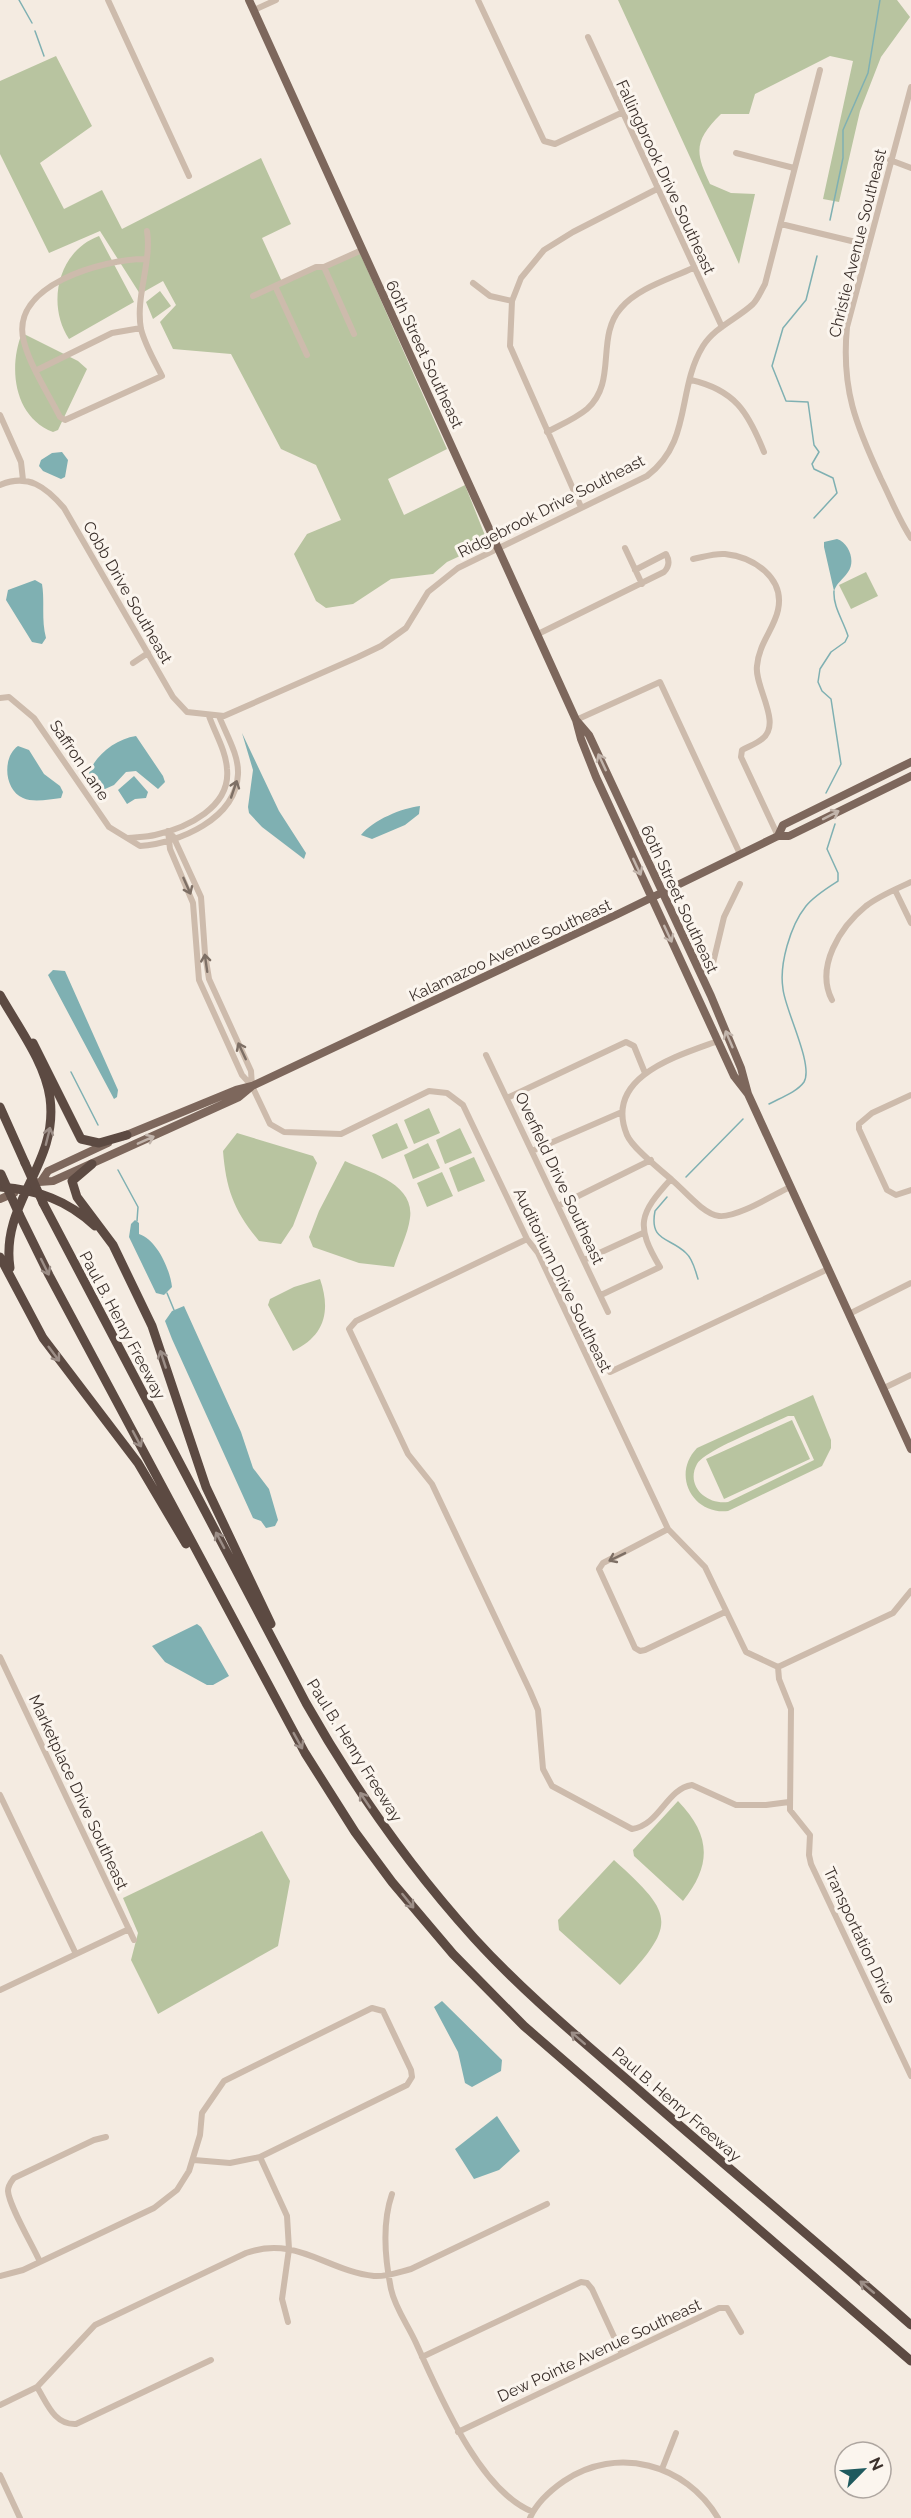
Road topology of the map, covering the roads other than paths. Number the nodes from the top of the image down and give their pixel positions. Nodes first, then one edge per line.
1 (108, 0) edge
2 (249, 0) edge
3 (276, 0) edge
4 (478, 0) edge
5 (254, 10) junction
6 (588, 37) dead end
7 (820, 70) dead end
8 (911, 87) edge
9 (621, 113) junction
10 (736, 153) dead end
11 (890, 160) junction
12 (794, 168) junction
13 (911, 168) edge
14 (189, 176) dead end
15 (657, 189) junction
16 (781, 224) junction
17 (147, 231) dead end
18 (867, 245) junction
19 (362, 250) junction
20 (145, 259) junction
21 (324, 267) junction
22 (693, 268) junction
23 (473, 283) dead end
24 (275, 286) junction
25 (253, 296) dead end
26 (512, 302) junction
27 (722, 327) junction
28 (141, 328) junction
29 (354, 334) dead end
30 (307, 355) dead end
31 (37, 370) junction
32 (691, 380) junction
33 (0, 415) edge
34 (547, 432) junction
35 (764, 452) dead end
36 (23, 480) junction
37 (0, 486) edge
38 (581, 507) junction
39 (911, 538) edge
40 (499, 548) junction
41 (625, 548) dead end
42 (693, 560) dead end
43 (635, 570) junction
44 (642, 584) junction
45 (538, 634) junction
46 (148, 653) junction
47 (133, 663) dead end
48 (0, 698) edge
49 (209, 716) junction
50 (219, 716) junction
51 (576, 720) junction
52 (911, 762) edge
53 (899, 768) junction
54 (911, 776) edge
55 (863, 799) junction
56 (608, 803) junction
57 (623, 808) junction
58 (810, 811) junction
59 (807, 827) junction
60 (168, 831) junction
61 (777, 836) junction
62 (127, 838) junction
63 (176, 838) junction
64 (167, 841) junction
65 (740, 854) junction
66 (911, 882) edge
67 (740, 884) dead end
68 (895, 890) junction
69 (662, 893) junction
70 (651, 898) junction
71 (911, 923) edge
72 (699, 973) junction
73 (687, 977) junction
74 (708, 990) junction
75 (0, 995) edge
76 (832, 1000) dead end
77 (717, 1041) junction
78 (486, 1055) dead end
79 (645, 1072) junction
80 (252, 1086) junction
81 (748, 1094) junction
82 (911, 1095) edge
83 (507, 1098) junction
84 (0, 1107) edge
85 (622, 1112) junction
86 (127, 1135) junction
87 (532, 1151) junction
88 (651, 1160) junction
89 (92, 1164) junction
90 (1, 1173) edge
91 (671, 1179) junction
92 (42, 1180) junction
93 (0, 1187) edge
94 (790, 1187) junction
95 (23, 1189) junction
96 (911, 1190) edge
97 (0, 1199) edge
98 (558, 1206) junction
99 (643, 1233) junction
100 (527, 1239) junction
101 (0, 1257) edge
102 (584, 1260) junction
103 (828, 1269) junction
104 (126, 1272) junction
105 (911, 1283) edge
106 (601, 1296) junction
107 (24, 1304) junction
108 (608, 1312) dead end
109 (849, 1314) junction
110 (610, 1372) dead end
111 (911, 1375) edge
112 (884, 1388) junction
113 (911, 1449) edge
114 (668, 1528) junction
115 (911, 1591) edge
116 (725, 1612) junction
117 (0, 1657) edge
118 (778, 1667) junction
119 (306, 1703) junction
120 (282, 1712) junction
121 (0, 1795) edge
122 (789, 1802) junction
123 (8, 1812) junction
124 (0, 1816) edge
125 (129, 1929) junction
126 (134, 1940) dead end
127 (76, 1953) junction
128 (0, 1990) edge
129 (911, 2076) edge
130 (106, 2138) dead end
131 (260, 2157) junction
132 (194, 2160) junction
133 (392, 2194) dead end
134 (547, 2204) dead end
135 (289, 2249) junction
136 (40, 2262) junction
137 (390, 2275) junction
138 (0, 2276) edge
139 (288, 2322) dead end
140 (911, 2325) edge
141 (741, 2332) dead end
142 (622, 2354) junction
143 (422, 2356) junction
144 (212, 2360) dead end
145 (911, 2361) edge
146 (37, 2387) junction
147 (0, 2405) edge
148 (458, 2432) junction
149 (676, 2433) dead end
150 (662, 2469) junction
151 (0, 2475) edge
152 (531, 2515) edge
153 (20, 2518) edge
154 (718, 2518) edge

1 - 14 street
2 - 5 main road, 60th Street Southeast
3 - 5 street
4 - 9 street
5 - 19 main road, 60th Street Southeast
6 - 9 street, Fallingbrook Drive Southeast
7 - 12 street, Ridgebrook Drive Southeast
8 - 11 street, Christie Avenue Southeast
9 - 15 street, Fallingbrook Drive Southeast
10 - 12 street
11 - 13 street
11 - 18 street, Christie Avenue Southeast
12 - 16 street, Ridgebrook Drive Southeast
15 - 22 street, Fallingbrook Drive Southeast
15 - 26 street
16 - 18 street
16 - 27 street, Ridgebrook Drive Southeast
17 - 20 street
18 - 39 street, Christie Avenue Southeast
19 - 21 street
19 - 40 main road, 60th Street Southeast
20 - 28 street
20 - 31 street
21 - 24 street
21 - 29 street
22 - 27 street, Fallingbrook Drive Southeast
22 - 34 street
23 - 26 street
24 - 25 street
24 - 30 street
26 - 34 street
27 - 32 street, Ridgebrook Drive Southeast
28 - 31 street
28 - 31 street
32 - 35 street
32 - 38 street, Ridgebrook Drive Southeast
33 - 36 street
34 - 38 street
36 - 37 street
36 - 46 street, Cobb Drive Southeast
38 - 40 street, Ridgebrook Drive Southeast
40 - 45 main road, 60th Street Southeast
40 - 50 street, Ridgebrook Drive Southeast
41 - 43 street
42 - 61 street
43 - 44 street
43 - 44 street
44 - 45 street
45 - 51 main road, 60th Street Southeast
46 - 47 street
46 - 49 street, Cobb Drive Southeast
48 - 62 street, Saffron Lane
49 - 50 street, Ridgebrook Drive Southeast
49 - 60 street
63 -> 50 street, Saffron Lane
51 - 56 main road, 60th Street Southeast
57 -> 51 main road, 60th Street Southeast
51 - 65 street
52 - 53 main road, Kalamazoo Avenue Southeast
53 - 55 main road
53 - 58 main road, Kalamazoo Avenue Southeast
54 - 55 main road, Kalamazoo Avenue Southeast
59 -> 55 main road, Kalamazoo Avenue Southeast
56 - 57 main road
56 -> 70 main road, 60th Street Southeast
57 - 69 main road, 60th Street Southeast
58 - 59 main road
58 - 61 main road, Kalamazoo Avenue Southeast
59 - 61 main road, Kalamazoo Avenue Southeast
60 - 62 street
60 - 63 street
60 - 64 street
61 - 65 main road, Kalamazoo Avenue Southeast
62 - 64 street, Saffron Lane
63 - 64 street, Saffron Lane
80 -> 63 street
64 -> 80 street
65 - 69 main road, Kalamazoo Avenue Southeast
66 - 68 street
67 - 72 street
68 - 71 street
68 - 76 street
69 - 70 main road, Kalamazoo Avenue Southeast
69 - 72 main road, 60th Street Southeast
70 -> 73 main road, 60th Street Southeast
70 - 80 main road, Kalamazoo Avenue Southeast
72 - 74 main road, 60th Street Southeast
73 - 74 main road
73 - 77 main road, 60th Street Southeast
81 -> 74 main road, 60th Street Southeast
75 - 86 highway
95 -> 75 highway
77 - 79 street
77 - 81 main road, 60th Street Southeast
78 - 83 street, Overfield Drive Southeast
79 - 83 street
79 - 85 street
80 - 86 main road, Kalamazoo Avenue Southeast
89 -> 80 main road, Kalamazoo Avenue Southeast
80 - 100 street, Auditorium Drive Southeast
81 - 94 main road, 60th Street Southeast
82 - 96 street
83 - 87 street, Overfield Drive Southeast
119 -> 84 highway, Paul B. Henry Freeway, bridge
85 - 87 street
85 - 88 street
86 - 92 main road, Kalamazoo Avenue Southeast
87 - 98 street, Overfield Drive Southeast
88 - 91 street
88 - 98 street
89 - 92 main road, Kalamazoo Avenue Southeast
89 - 104 highway
90 -> 120 highway, bridge
91 - 94 street
91 - 99 street
92 - 95 main road, Kalamazoo Avenue Southeast
93 - 95 highway
94 - 103 main road, 60th Street Southeast
95 - 97 main road, Kalamazoo Avenue Southeast
95 - 104 highway
95 - 107 highway
98 - 102 street, Overfield Drive Southeast
99 - 102 street
99 - 106 street
100 - 114 street, Auditorium Drive Southeast
100 - 122 street
101 - 107 highway
102 - 106 street, Overfield Drive Southeast
103 - 109 main road, 60th Street Southeast
103 - 110 street
119 -> 104 highway
105 - 109 street
106 - 108 street, Overfield Drive Southeast
107 -> 120 highway
109 - 112 main road, 60th Street Southeast
111 - 112 street
112 - 113 main road, 60th Street Southeast
114 - 116 street, Auditorium Drive Southeast
114 -> 116 street
115 - 118 street
116 - 118 street, Auditorium Drive Southeast
117 - 125 street, Marketplace Drive Southeast
118 - 122 street
140 -> 119 highway, Paul B. Henry Freeway
120 -> 145 highway
121 - 123 street
122 - 129 street, Transportation Drive
123 - 124 street
123 - 127 street
125 - 126 street, Marketplace Drive Southeast
125 - 127 street
127 - 128 street
130 - 136 street
131 - 132 street
131 - 132 street
131 - 135 street
132 - 136 street
133 - 137 street
134 - 137 street
135 - 137 street
135 - 139 street
135 - 146 street
136 - 138 street
137 - 143 street
141 - 142 street, Dew Pointe Avenue Southeast
142 - 143 street
142 - 148 street, Dew Pointe Avenue Southeast
143 - 148 street
144 - 146 street
146 - 147 street
148 - 152 street
149 - 150 street
150 - 152 street
150 - 154 street
151 - 153 street

